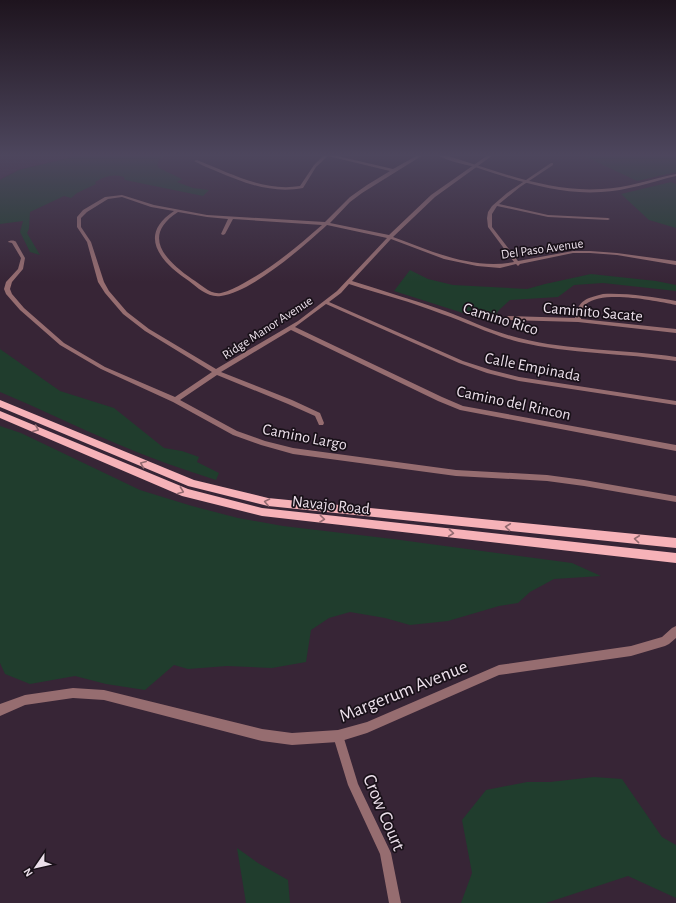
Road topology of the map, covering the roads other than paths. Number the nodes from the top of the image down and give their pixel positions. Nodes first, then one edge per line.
1 (113, 197) edge
2 (126, 197) edge
3 (353, 197) edge
4 (432, 197) edge
5 (506, 197) edge
6 (496, 205) junction
7 (177, 211) junction
8 (231, 218) junction
9 (608, 218) dead end
10 (327, 224) junction
11 (223, 234) dead end
12 (390, 237) junction
13 (10, 242) dead end
14 (676, 263) edge
15 (518, 264) junction
16 (348, 282) junction
17 (325, 302) junction
18 (676, 303) edge
19 (508, 318) dead end
20 (578, 320) junction
21 (290, 327) junction
22 (676, 331) edge
23 (676, 359) edge
24 (216, 372) junction
25 (175, 400) junction
26 (0, 403) edge
27 (676, 403) edge
28 (0, 414) edge
29 (321, 423) dead end
30 (676, 448) edge
31 (676, 499) edge
32 (676, 543) edge
33 (676, 558) edge
34 (676, 631) edge
35 (0, 710) edge
36 (338, 736) junction
37 (395, 903) edge

1 - 24 street, Del Paso Avenue
2 - 7 street, Del Paso Avenue
3 - 10 street
4 - 12 street, Ridge Manor Avenue
5 - 6 street
6 - 9 street
6 - 15 street
7 - 8 street, Del Paso Avenue
7 - 10 street
8 - 10 street, Del Paso Avenue
8 - 11 street
10 - 12 street, Del Paso Avenue
12 - 15 street, Del Paso Avenue
12 - 16 street, Ridge Manor Avenue
13 - 25 street, Camino Largo
14 - 15 street, Del Paso Avenue
16 - 17 street, Ridge Manor Avenue
16 - 23 street, Camino Rico
17 - 21 street, Ridge Manor Avenue
17 - 27 street, Calle Empinada
18 - 20 street
19 - 20 street, Caminito Sacate
20 - 22 street, Caminito Sacate
21 - 24 street, Ridge Manor Avenue
21 - 30 street, Camino del Rincon
24 - 25 street, Ridge Manor Avenue
24 - 29 street
25 - 31 street, Camino Largo
32 -> 26 main road, Navajo Road
28 -> 33 main road, Navajo Road
34 - 36 street, Margerum Avenue
35 - 36 street, Margerum Avenue
36 - 37 street, Crow Court

